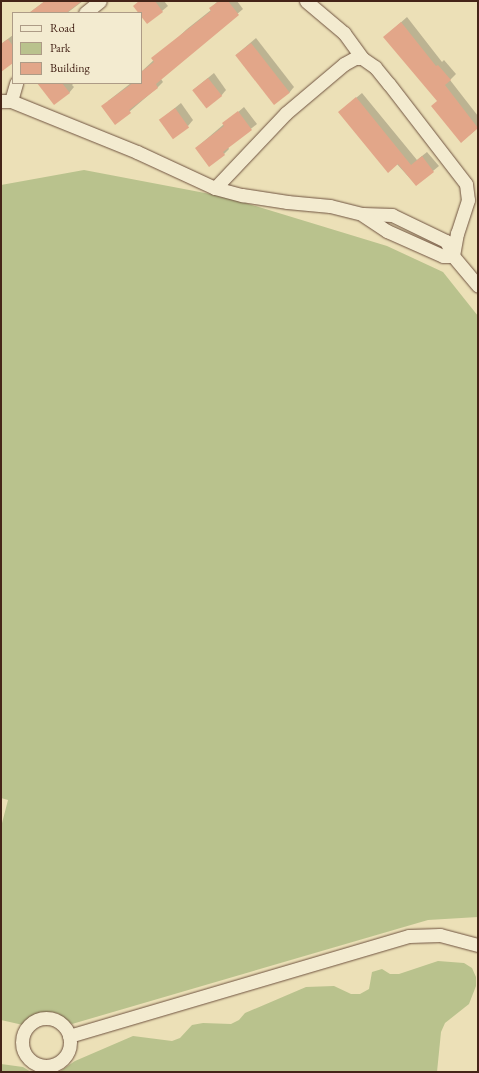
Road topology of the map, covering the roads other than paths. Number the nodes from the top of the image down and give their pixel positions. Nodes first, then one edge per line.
1 (100, 1) edge
2 (306, 1) edge
3 (86, 12) edge
4 (362, 58) junction
5 (15, 84) edge
6 (6, 101) edge
7 (215, 188) junction
8 (453, 256) junction
9 (478, 286) edge
10 (478, 945) edge
11 (69, 1036) dead end

1 - 3 street
2 - 4 street
4 - 7 street
4 - 8 street
5 - 6 street
6 - 7 street
7 - 8 street
8 - 9 street
10 - 11 street

